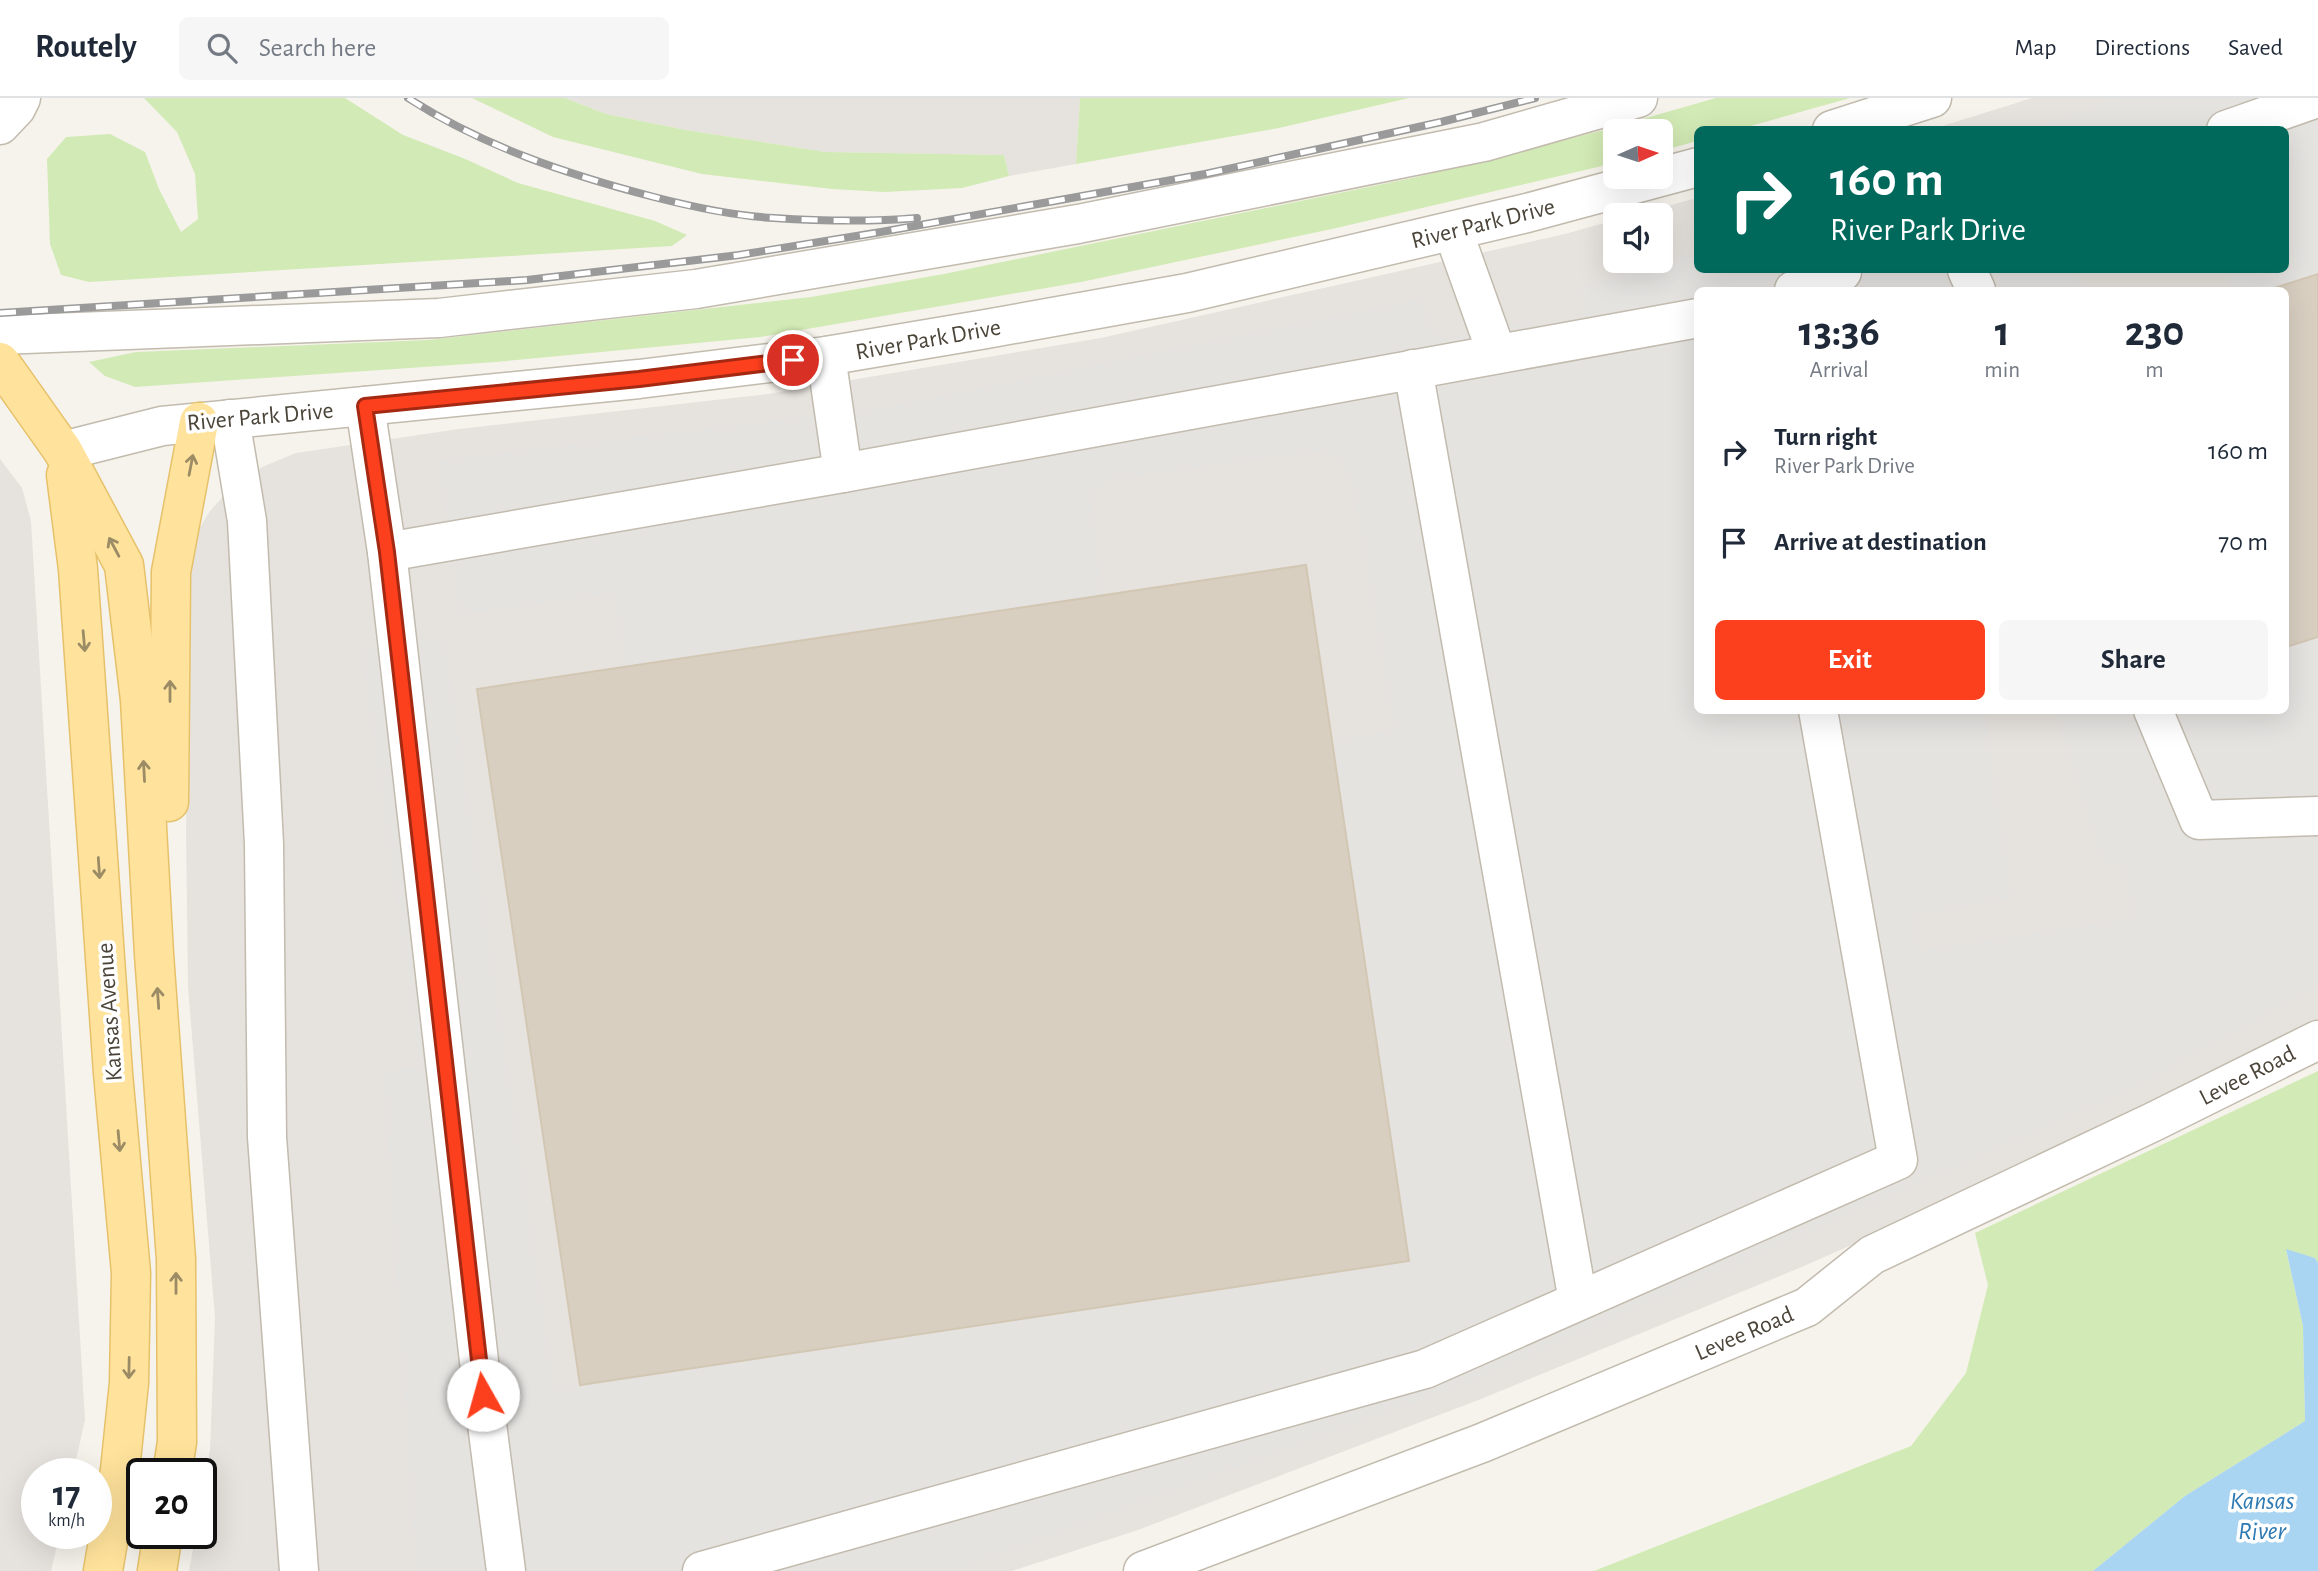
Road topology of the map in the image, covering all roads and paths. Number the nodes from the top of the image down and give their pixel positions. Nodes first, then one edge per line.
1 (21, 98) edge
2 (1638, 98) edge
3 (1932, 98) edge
4 (2317, 98) edge
5 (0, 125) edge
6 (1844, 126) edge
7 (2237, 126) edge
8 (1694, 168) edge
9 (1453, 231) junction
10 (1836, 273) edge
11 (1801, 287) edge
12 (1694, 319) edge
13 (0, 335) edge
14 (1497, 354) junction
15 (826, 356) junction
16 (0, 362) edge
17 (1413, 369) junction
18 (365, 406) junction
19 (215, 421) junction
20 (63, 451) junction
21 (843, 473) junction
22 (387, 552) junction
23 (1819, 714) edge
24 (2155, 714) edge
25 (2318, 816) edge
26 (154, 954) junction
27 (2318, 1040) edge
28 (1578, 1301) junction
29 (174, 1458) edge
30 (160, 1549) edge
31 (103, 1571) edge
32 (157, 1571) edge
33 (299, 1571) edge
34 (506, 1571) edge
35 (702, 1571) edge
36 (1143, 1571) edge

1 - 5 street
2 - 13 street
3 - 6 street
4 - 7 street
8 - 9 street, River Park Drive
9 - 14 street
9 - 15 street, River Park Drive
10 - 11 street
12 - 14 street
14 - 17 street
15 - 18 street, River Park Drive
15 - 21 street
16 - 20 main road, Kansas Avenue
17 - 21 street
17 - 28 street
18 - 19 street, River Park Drive
18 - 22 street
19 - 20 street, River Park Drive
26 -> 19 main road
19 - 33 street
26 -> 20 main road, Kansas Avenue
20 -> 31 main road, Kansas Avenue
21 - 22 street
22 - 34 street
23 - 28 street
24 - 25 street
29 -> 26 main road, Kansas Avenue
27 - 36 street, Levee Road
28 - 35 street
30 - 32 main road

